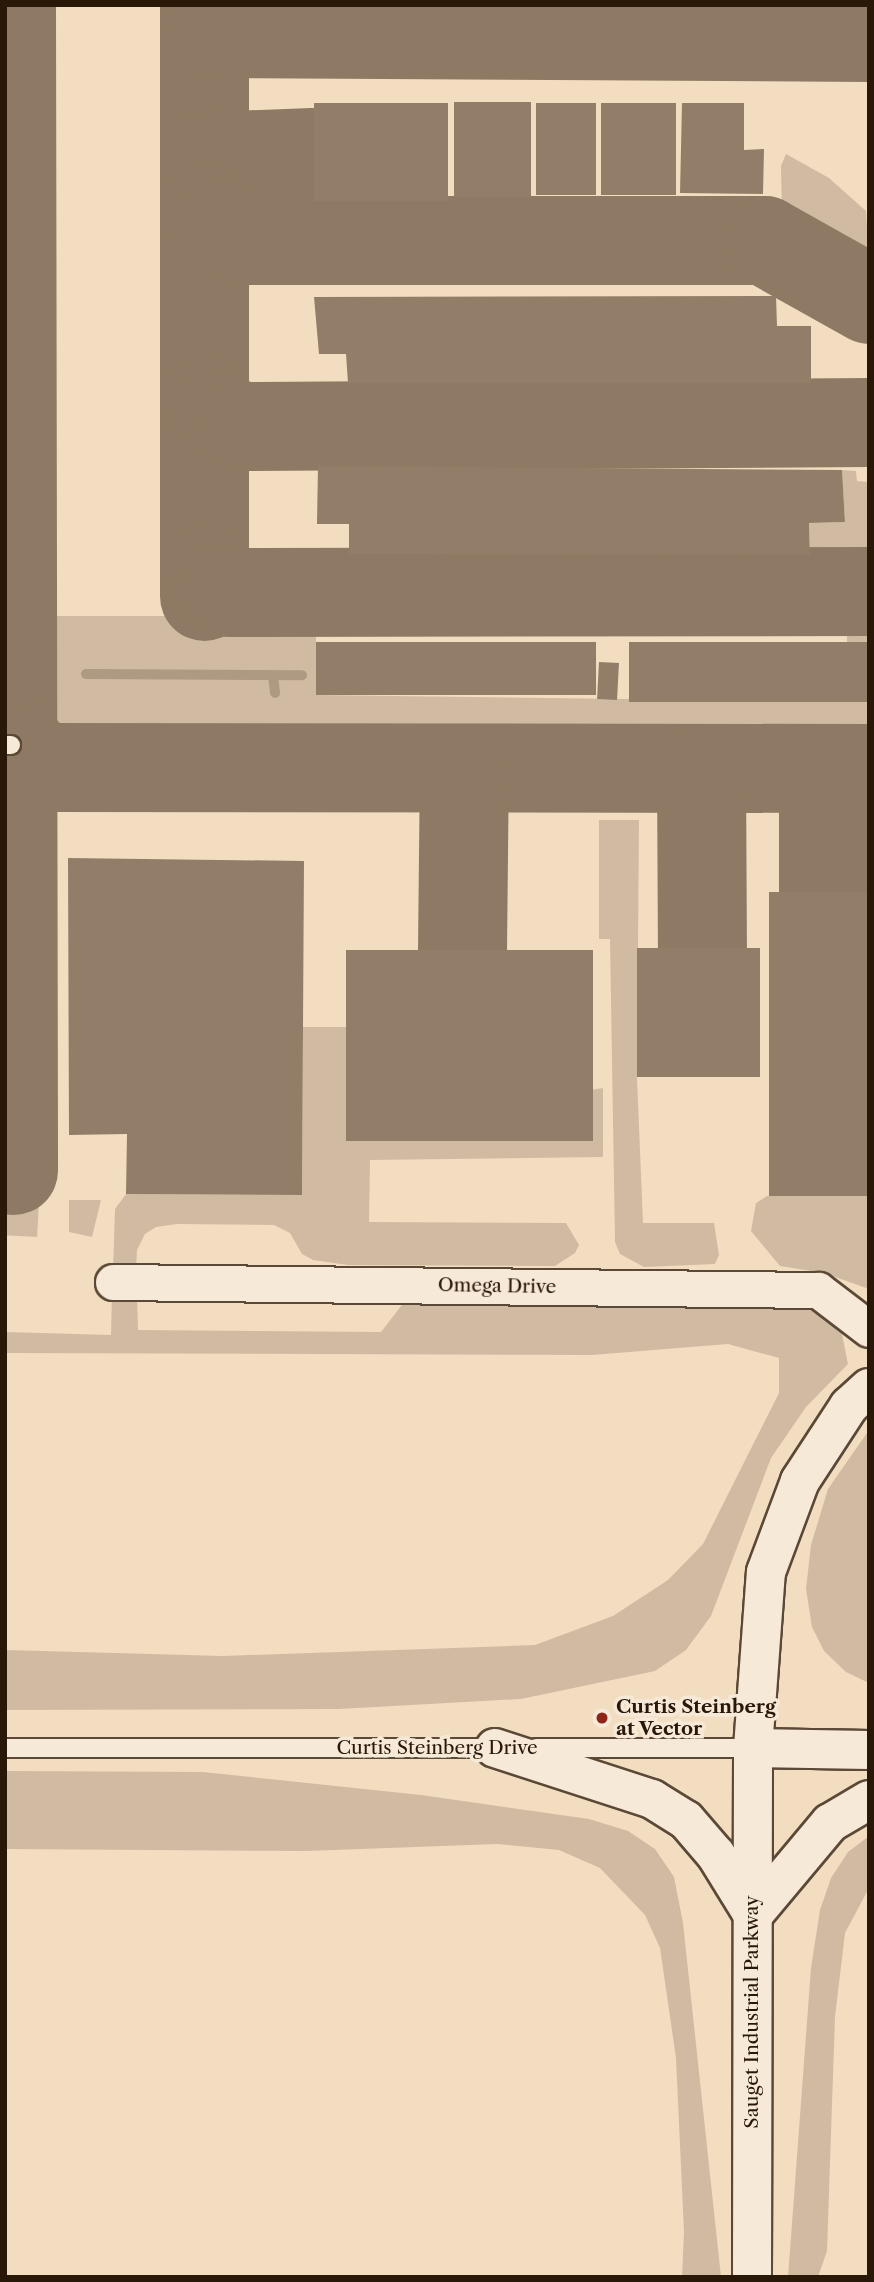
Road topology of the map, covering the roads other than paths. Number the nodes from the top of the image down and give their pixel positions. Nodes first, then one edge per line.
1 (113, 1282) dead end
2 (869, 1329) edge
3 (869, 1388) edge
4 (5, 1748) edge
5 (495, 1748) junction
6 (753, 1748) junction
7 (869, 1750) edge
8 (869, 1800) edge
9 (753, 1915) junction
10 (752, 2277) edge

1 - 2 street, Omega Drive
3 - 6 street, Sauget Industrial Parkway
4 - 5 lane, Curtis Steinberg Drive
5 - 6 lane, Curtis Steinberg Drive
5 - 9 street
6 - 7 street, Curtis Steinberg Drive
6 - 9 street, Sauget Industrial Parkway
8 - 9 street
9 - 10 street, Sauget Industrial Parkway

